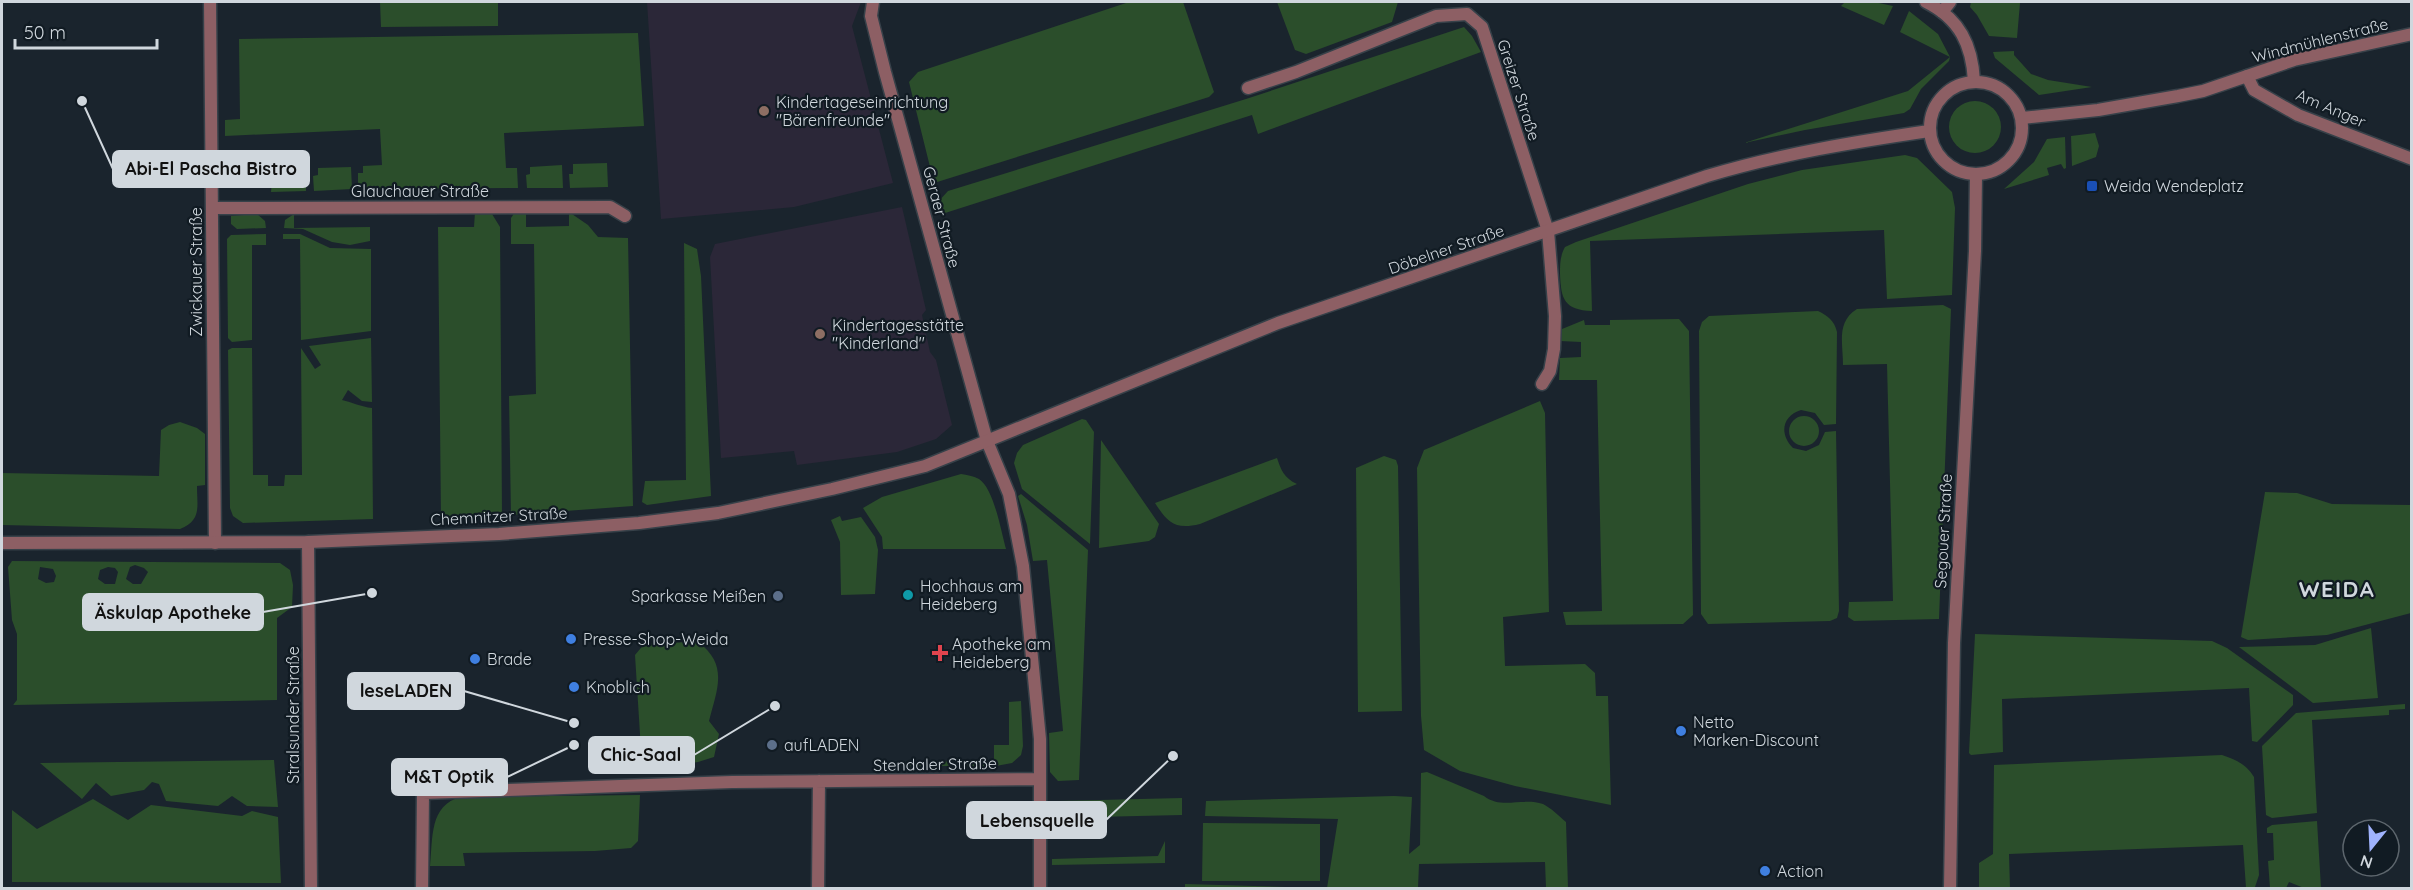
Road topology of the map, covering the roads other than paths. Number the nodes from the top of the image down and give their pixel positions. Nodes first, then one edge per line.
1 (210, 2) edge
2 (873, 2) edge
3 (1926, 2) edge
4 (1950, 2) edge
5 (1942, 12) junction
6 (2412, 34) edge
7 (2247, 76) junction
8 (1974, 81) junction
9 (1248, 88) dead end
10 (2022, 118) junction
11 (1929, 131) junction
12 (2412, 159) edge
13 (1976, 175) junction
14 (212, 208) junction
15 (625, 216) dead end
16 (1548, 231) junction
17 (1542, 384) dead end
18 (987, 441) junction
19 (308, 542) junction
20 (2, 543) edge
21 (215, 543) junction
22 (819, 781) junction
23 (1040, 785) junction
24 (311, 888) edge
25 (422, 888) edge
26 (818, 888) edge
27 (1040, 888) edge
28 (1950, 888) edge

1 - 14 street, Zwickauer Straße
2 - 18 street, Geraer Straße
3 - 5 street
4 - 5 street
5 - 8 street
6 - 7 street, Windmühlenstraße
7 - 10 street, Windmühlenstraße
7 - 12 street, Am Anger
8 - 10 street
8 - 11 street
9 - 16 street, Greizer Straße
10 - 13 street
11 - 13 street
11 - 16 street, Döbelner Straße
13 - 28 street, Segouer Straße
14 - 15 street, Glauchauer Straße
14 - 21 street, Zwickauer Straße
16 - 17 street, Greizer Straße
16 - 18 street, Döbelner Straße
18 - 19 street, Chemnitzer Straße
18 - 23 street
19 - 21 street, Chemnitzer Straße
19 - 24 street, Stralsunder Straße
20 - 21 street, Chemnitzer Straße
22 - 23 street, Stendaler Straße
22 - 25 street, Stendaler Straße
22 - 26 street
23 - 27 street

